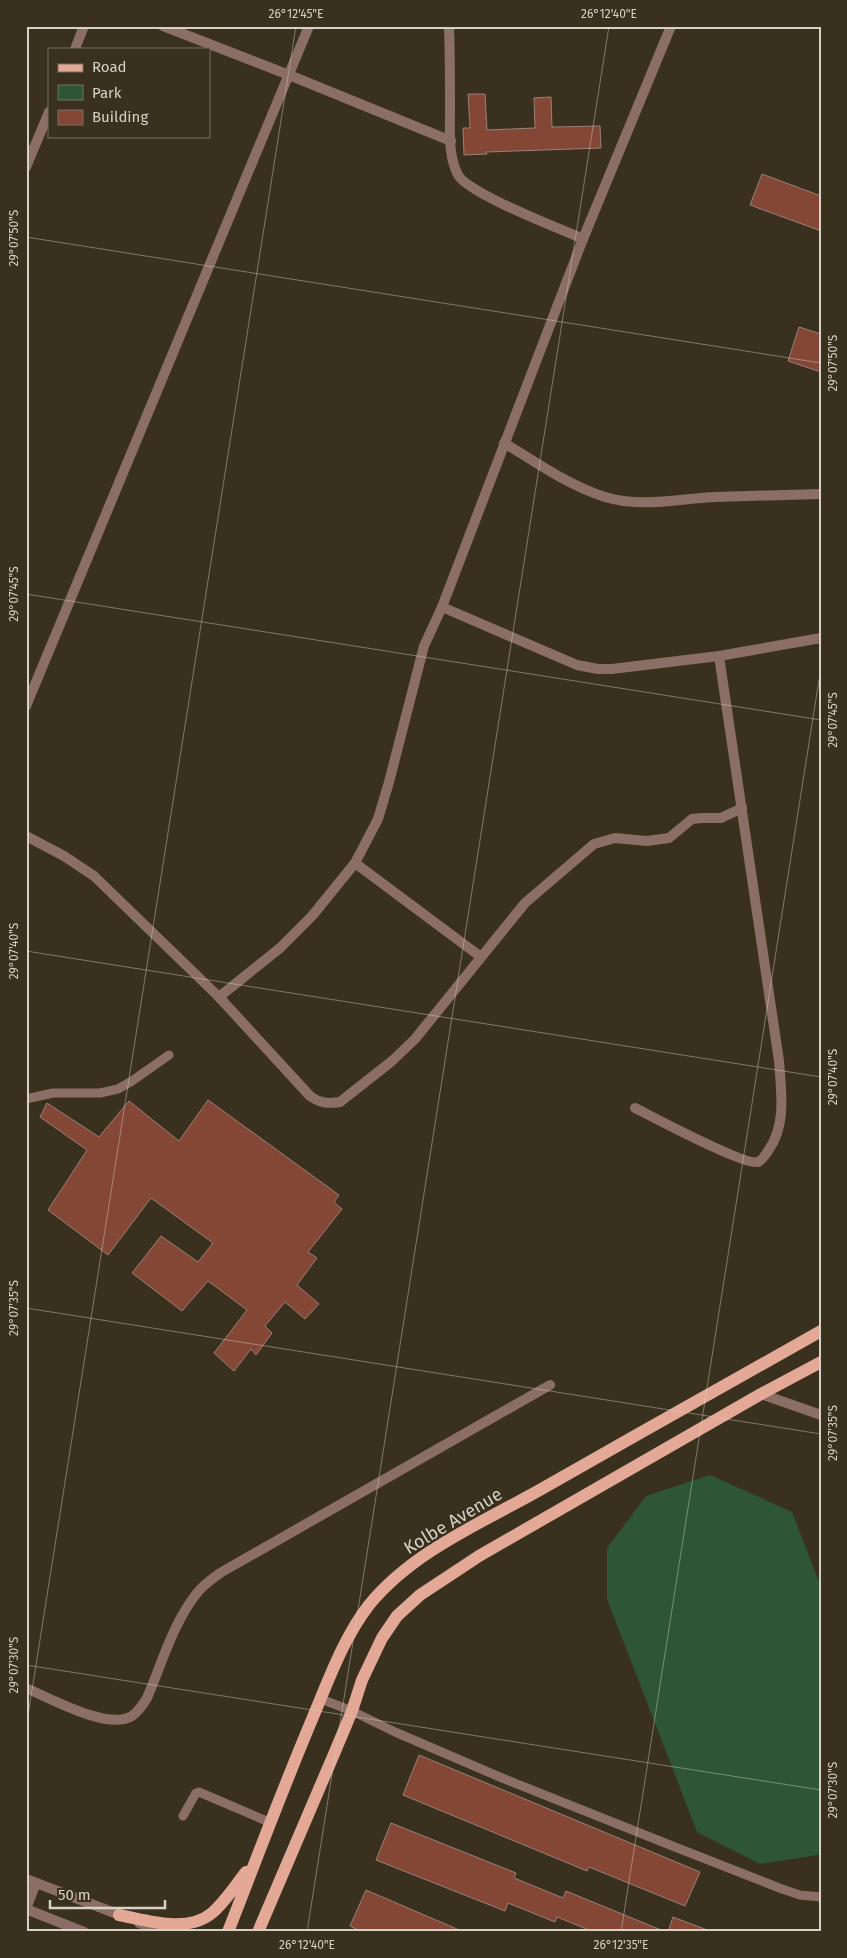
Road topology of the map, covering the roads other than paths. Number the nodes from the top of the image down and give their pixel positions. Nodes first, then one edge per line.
1 (84, 26) edge
2 (163, 26) edge
3 (309, 26) edge
4 (448, 26) edge
5 (671, 26) edge
6 (75, 48) edge
7 (289, 75) junction
8 (48, 114) edge
9 (450, 141) junction
10 (26, 166) edge
11 (584, 239) junction
12 (504, 443) junction
13 (821, 494) edge
14 (442, 607) junction
15 (821, 638) edge
16 (719, 656) junction
17 (26, 706) edge
18 (742, 808) junction
19 (26, 836) edge
20 (355, 862) junction
21 (481, 957) junction
22 (219, 997) junction
23 (168, 1055) dead end
24 (26, 1099) edge
25 (635, 1108) dead end
26 (821, 1331) edge
27 (821, 1362) edge
28 (550, 1385) dead end
29 (760, 1394) junction
30 (821, 1415) edge
31 (26, 1688) edge
32 (321, 1699) junction
33 (352, 1711) junction
34 (184, 1816) dead end
35 (269, 1822) junction
36 (255, 1861) junction
37 (31, 1881) edge
38 (821, 1897) edge
39 (26, 1909) edge
40 (119, 1914) junction
41 (84, 1932) edge
42 (160, 1932) edge
43 (228, 1932) edge
44 (258, 1932) edge

1 - 6 street
2 - 7 street
3 - 7 street
4 - 9 street
5 - 11 street
7 - 9 street
7 - 17 street
8 - 10 street
9 - 11 street
11 - 12 street
12 - 13 street
12 - 14 street
14 - 16 street
14 - 20 street
15 - 16 street
16 - 18 street
18 - 21 street
18 - 25 street
19 - 22 street
20 - 21 street
20 - 22 street
21 - 22 street
23 - 24 lane
26 - 32 main road, Kolbe Avenue
27 - 29 main road
28 - 31 street
29 - 30 street
29 - 33 main road
32 - 33 lane
32 - 35 main road, Kolbe Avenue
33 - 38 lane
33 - 44 main road
34 - 35 lane
35 - 36 main road, Kolbe Avenue
36 - 40 main road
36 - 43 main road, Kolbe Avenue
37 - 39 street
37 - 40 street
39 - 41 street
40 - 42 street

